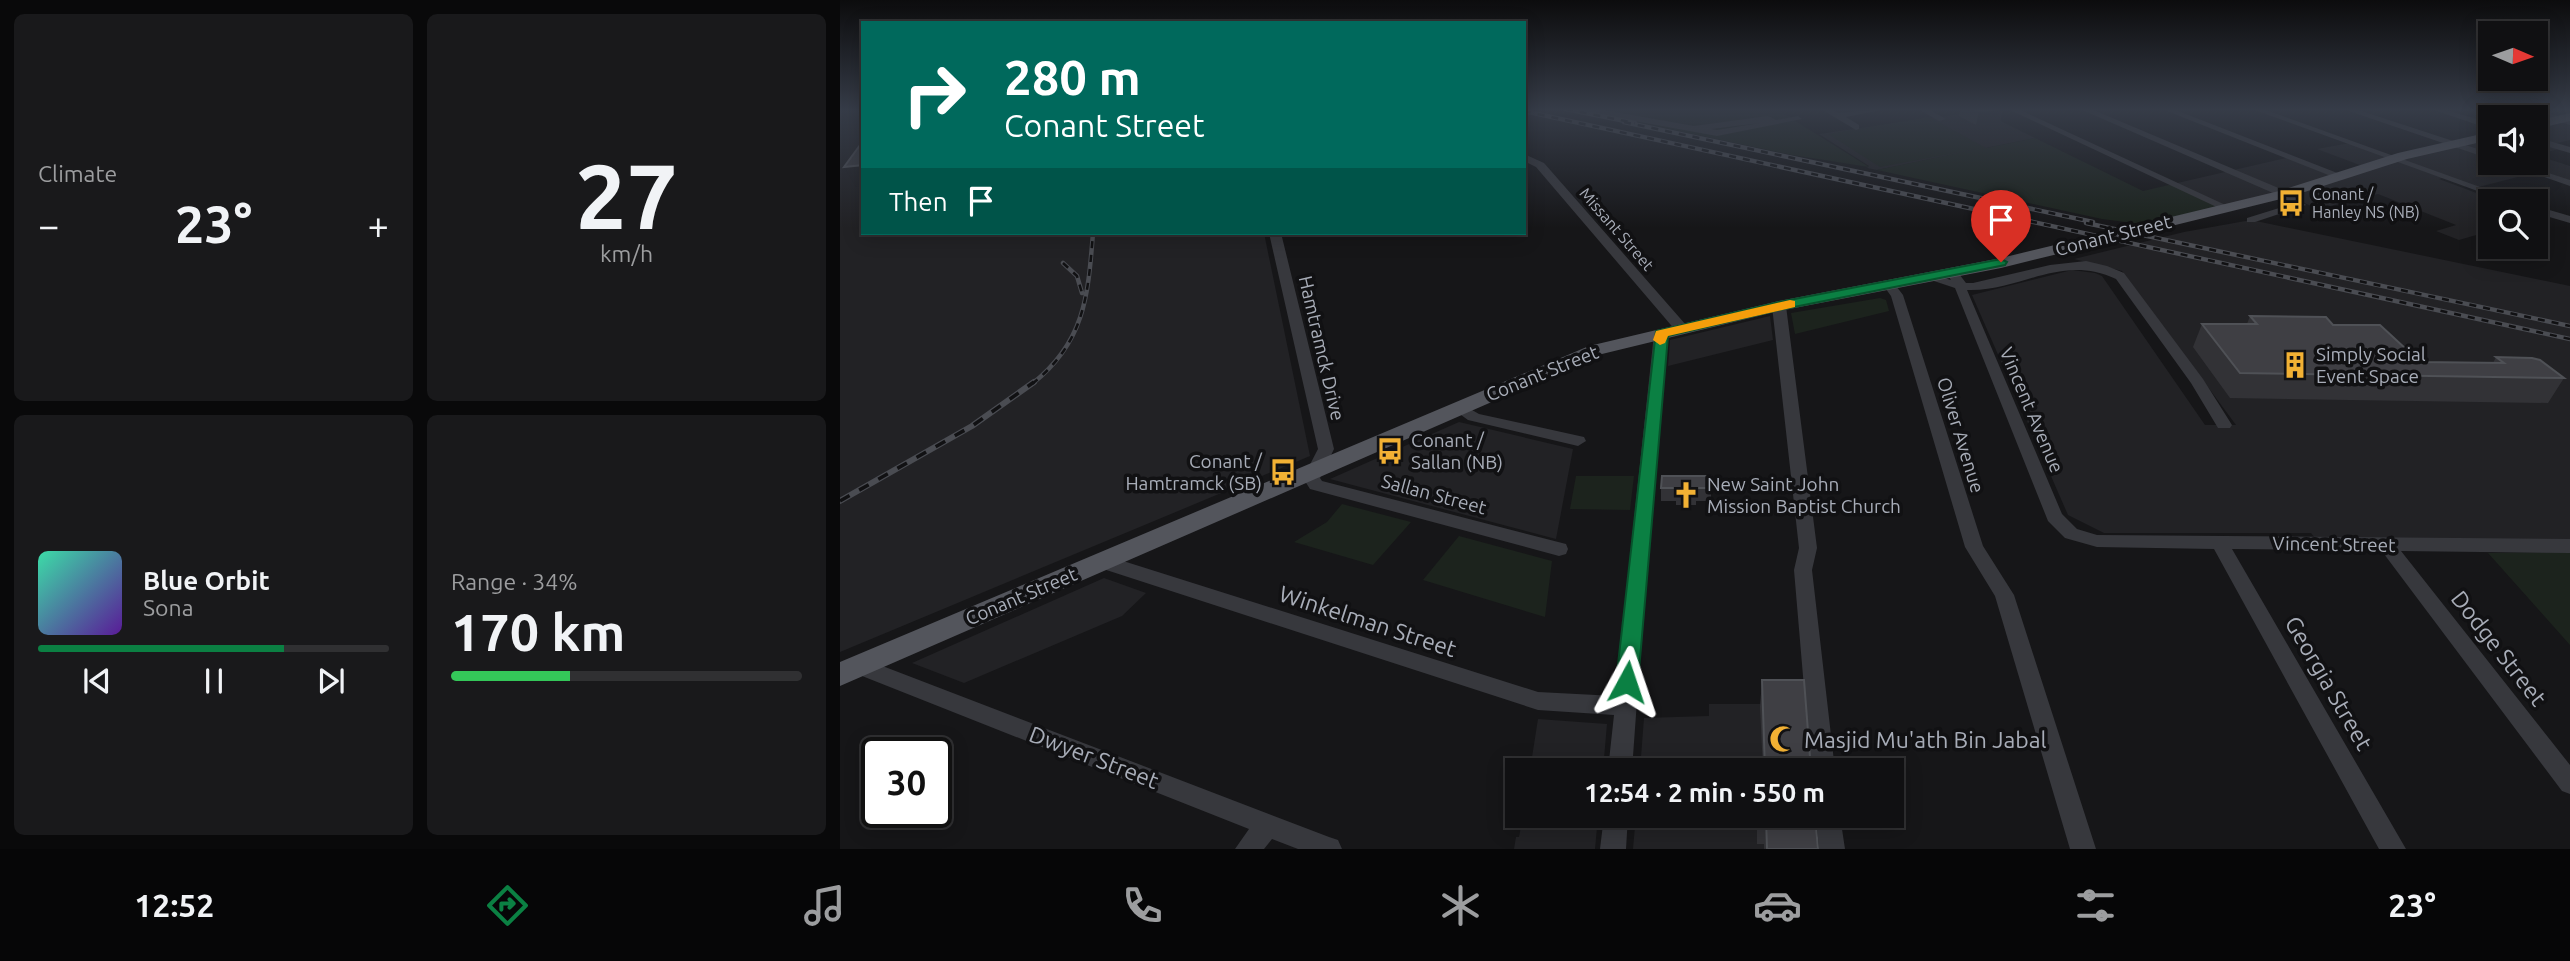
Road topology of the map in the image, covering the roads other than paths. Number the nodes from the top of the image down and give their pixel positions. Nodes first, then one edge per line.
1 (2098, 149) edge
2 (2177, 149) edge
3 (2269, 149) edge
4 (2366, 149) edge
5 (2439, 149) edge
6 (1526, 158) edge
7 (2395, 159) junction
8 (2546, 175) edge
9 (2340, 176) junction
10 (2570, 183) edge
11 (2480, 189) edge
12 (2284, 194) junction
13 (2227, 208) junction
14 (2548, 213) edge
15 (2251, 220) dead end
16 (2570, 220) edge
17 (1275, 235) edge
18 (1957, 279) junction
19 (1889, 285) junction
20 (1779, 306) junction
21 (1681, 328) junction
22 (1661, 334) junction
23 (1458, 407) junction
24 (2224, 425) dead end
25 (1578, 441) dead end
26 (1314, 469) junction
27 (2097, 541) joint
28 (2218, 542) junction
29 (2386, 544) junction
30 (2570, 547) edge
31 (1559, 550) dead end
32 (1101, 561) junction
33 (849, 670) edge
34 (1625, 706) junction
35 (1621, 758) edge
36 (1822, 758) edge
37 (2570, 783) edge
38 (1268, 824) junction
39 (1615, 828) edge
40 (1829, 828) edge
41 (1248, 849) edge
42 (1329, 849) edge
43 (1613, 849) edge
44 (1832, 849) edge
45 (2083, 849) edge
46 (2393, 849) edge

1 - 13 street
2 - 12 street
3 - 9 street
4 - 7 street
5 - 7 main road, Conant Street
6 - 21 street, Missant Street
7 - 9 main road, Conant Street
7 - 11 street
8 - 10 street
9 - 12 main road, Conant Street
12 - 13 main road, Conant Street
12 - 15 street
13 - 18 main road, Conant Street
14 - 16 street
17 - 26 street, Hamtramck Drive
18 - 19 main road, Conant Street
18 - 24 street
18 - 27 street, Vincent Avenue
19 - 20 main road, Conant Street
19 - 45 street, Oliver Avenue
20 - 21 main road, Conant Street
20 - 36 street
21 - 22 main road, Conant Street
22 - 23 main road, Conant Street
22 - 34 street
23 - 25 street
23 - 26 main road, Conant Street
26 - 31 street, Sallan Street
26 - 32 main road, Conant Street
27 - 28 street, Vincent Street
28 - 29 street, Vincent Street
28 - 46 street, Georgia Street
29 - 30 street, Vincent Street
29 - 37 street, Dodge Street
32 - 33 main road, Conant Street
32 - 34 street, Winkelman Street
33 - 38 street, Dwyer Street
34 - 35 street
38 - 41 street
38 - 42 street, Dwyer Street
39 - 43 street
40 - 44 street

